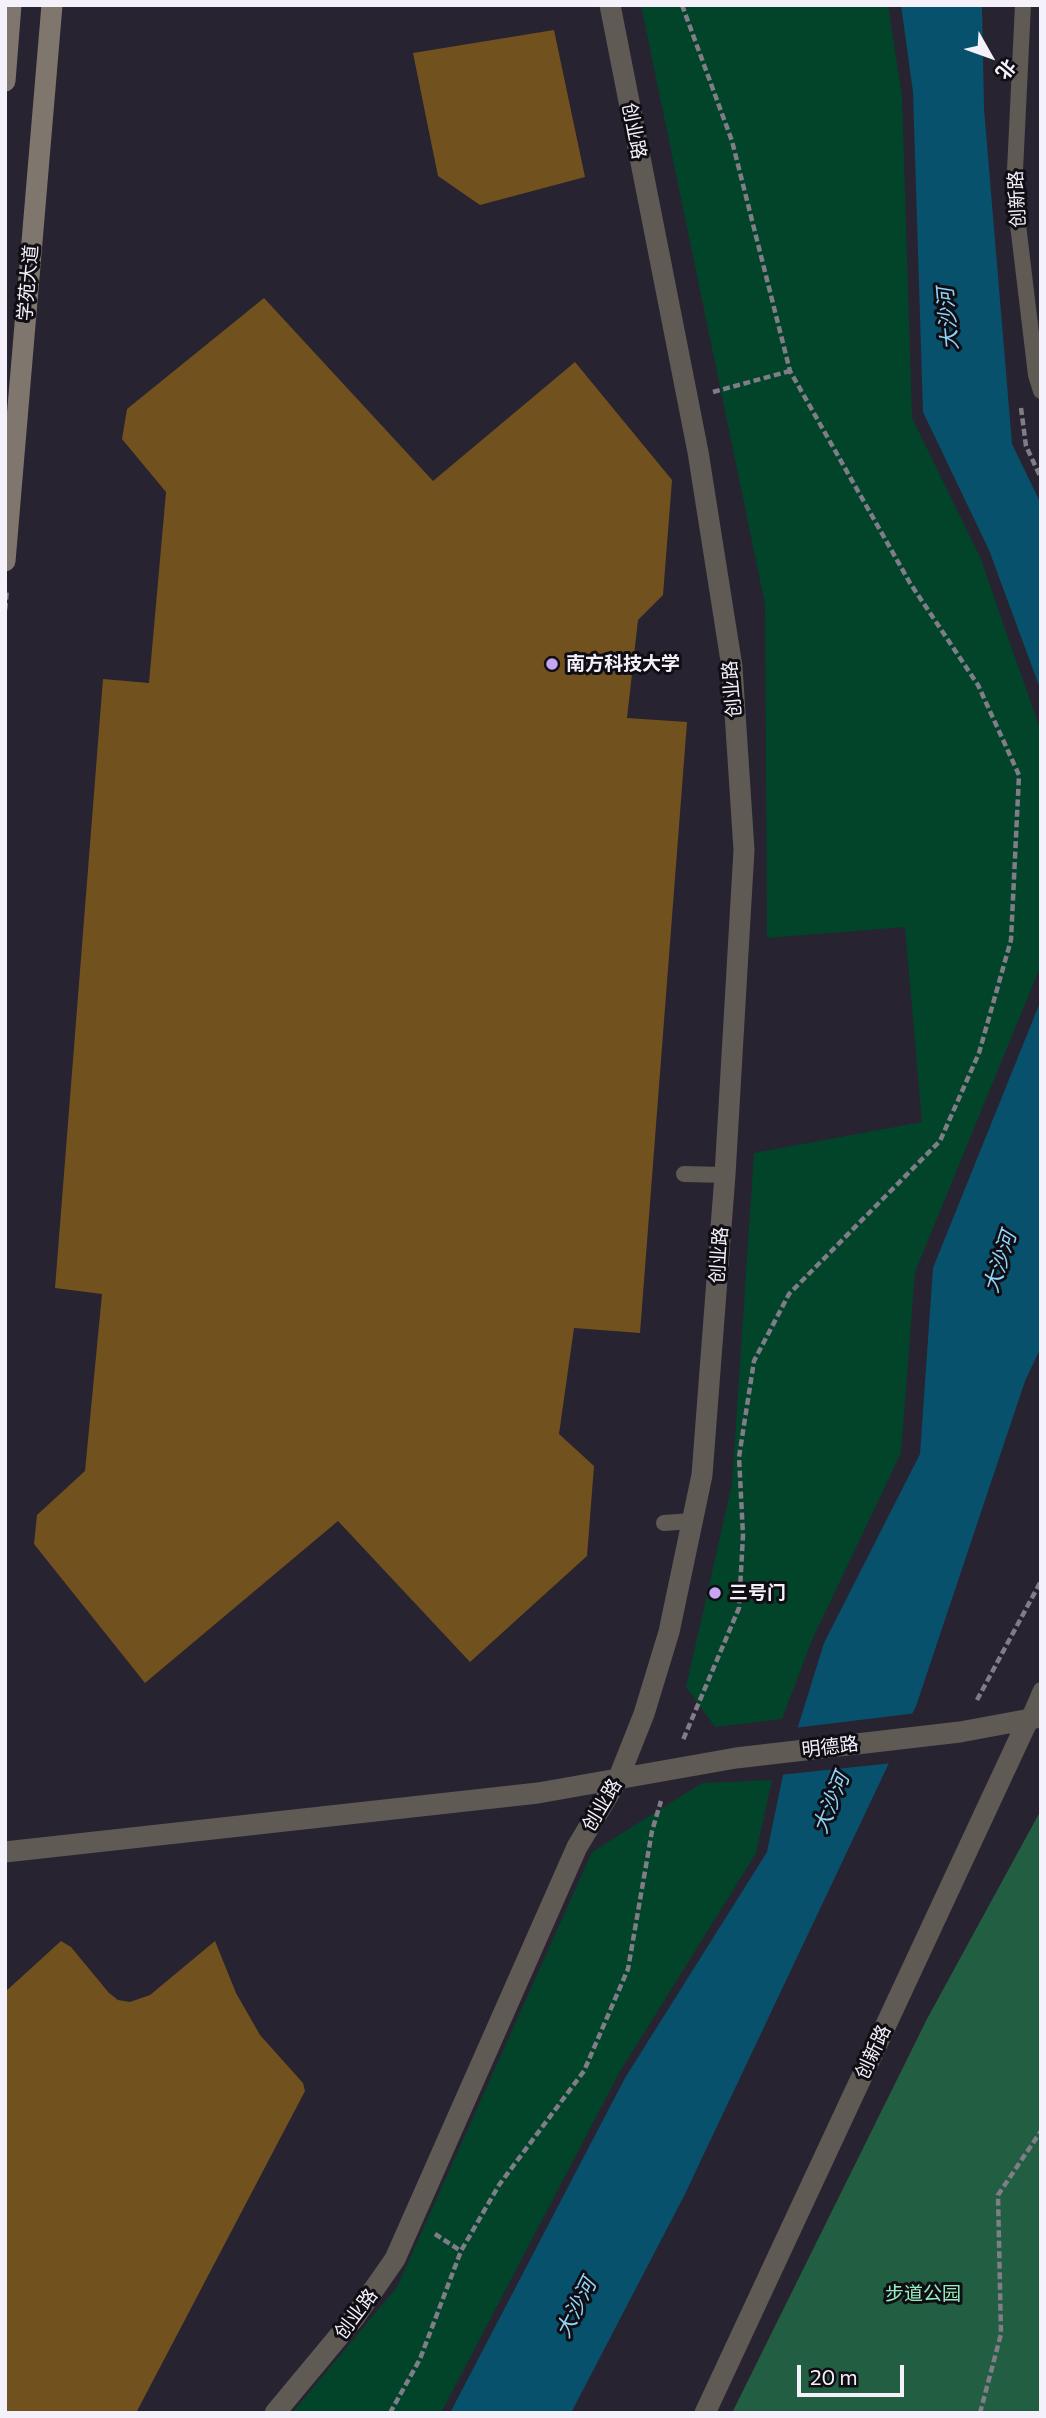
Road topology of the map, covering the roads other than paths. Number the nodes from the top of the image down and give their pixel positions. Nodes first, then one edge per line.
1 (11, 5) edge
2 (52, 5) edge
3 (610, 5) edge
4 (1023, 5) edge
5 (5, 81) edge
6 (1041, 391) edge
7 (5, 561) edge
8 (684, 1174) dead end
9 (725, 1175) junction
10 (692, 1521) junction
11 (664, 1523) dead end
12 (1041, 1690) edge
13 (1035, 1717) edge
14 (619, 1777) junction
15 (5, 1852) edge
16 (275, 2413) edge
17 (705, 2413) edge

1 - 5 main road
2 - 7 main road, 学苑大道
3 - 9 street, 创业路
4 - 6 lane, 创新路
8 - 9 lane
9 - 10 street, 创业路
10 - 11 lane
10 - 14 street, 创业路
12 - 13 lane, 创新路
13 - 14 street, 明德路
13 - 17 street, 创新路
14 - 15 street, 明德路
14 - 16 street, 创业路

